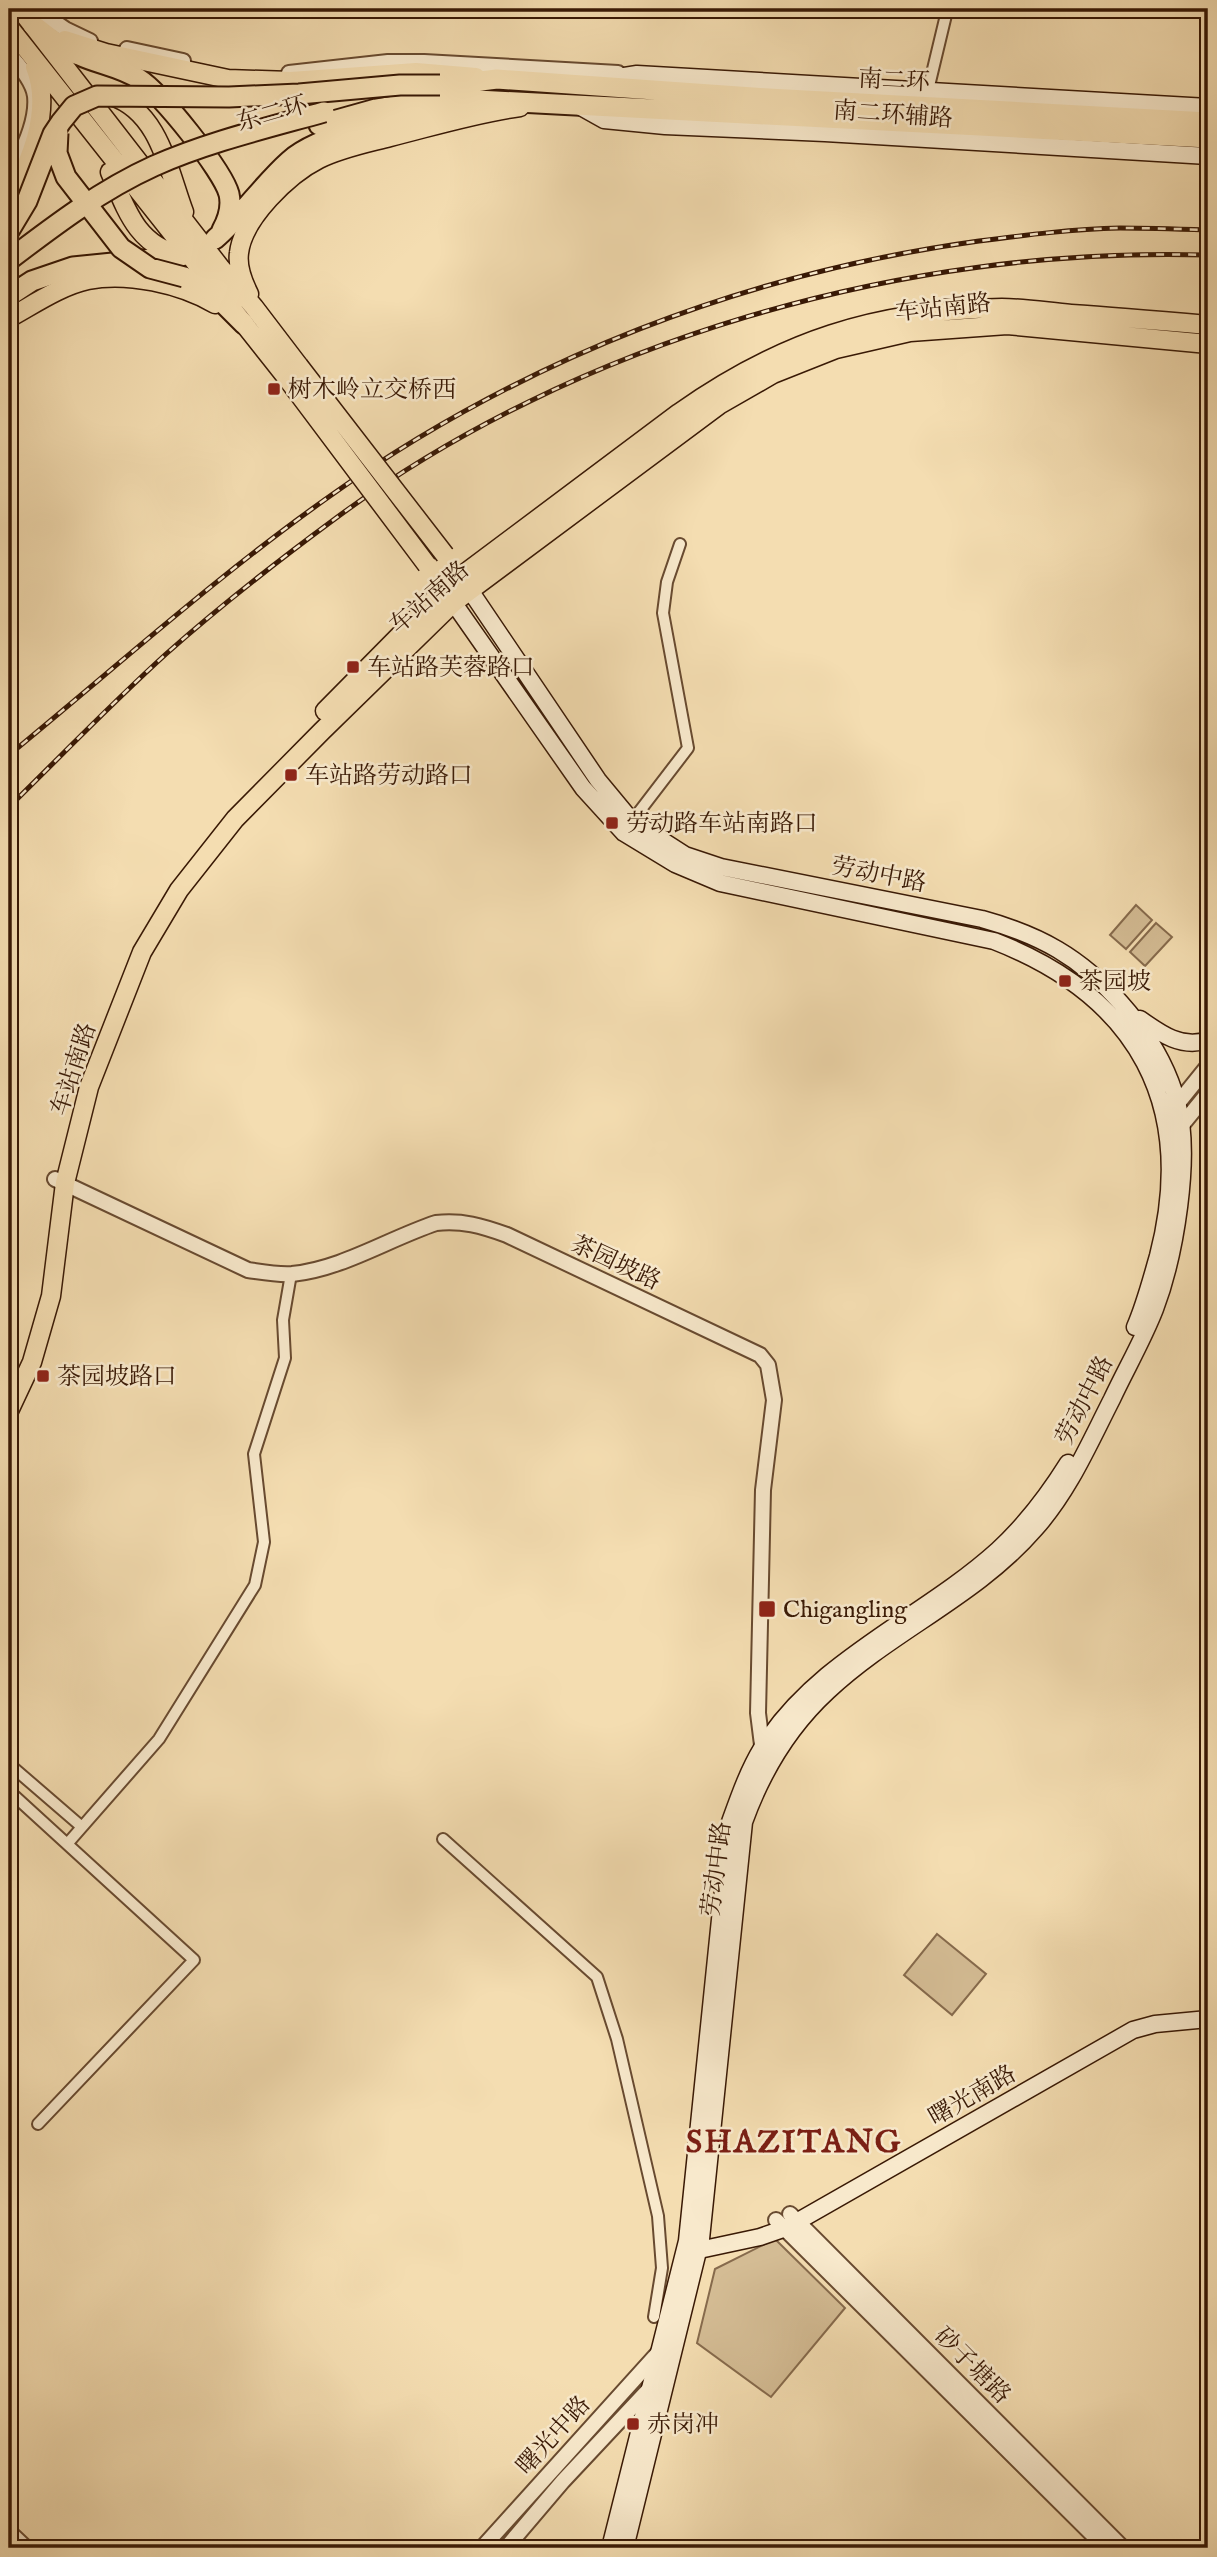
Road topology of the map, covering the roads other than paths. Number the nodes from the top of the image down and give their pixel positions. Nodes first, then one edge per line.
1 (20, 9) edge
2 (947, 11) edge
3 (35, 17) edge
4 (10, 28) edge
5 (9, 54) edge
6 (637, 74) junction
7 (497, 79) junction
8 (578, 84) junction
9 (440, 85) junction
10 (928, 90) junction
11 (35, 94) junction
12 (107, 95) junction
13 (501, 101) junction
14 (549, 104) junction
15 (579, 106) junction
16 (1208, 107) edge
17 (61, 121) junction
18 (1208, 122) edge
19 (88, 129) junction
20 (1208, 138) edge
21 (1208, 156) edge
22 (9, 181) edge
23 (9, 203) edge
24 (190, 229) junction
25 (9, 231) edge
26 (182, 256) joint
27 (9, 260) edge
28 (9, 275) edge
29 (9, 296) edge
30 (249, 315) junction
31 (9, 318) edge
32 (1208, 325) edge
33 (1208, 344) edge
34 (293, 371) junction
35 (680, 544) dead end
36 (465, 584) junction
37 (448, 596) junction
38 (628, 827) junction
39 (1128, 1011) junction
40 (1208, 1040) edge
41 (1208, 1066) edge
42 (1208, 1093) edge
43 (1178, 1103) junction
44 (1166, 1118) junction
45 (1182, 1125) junction
46 (1169, 1140) junction
47 (60, 1181) junction
48 (291, 1274) junction
49 (9, 1391) edge
50 (9, 1411) edge
51 (763, 1747) junction
52 (9, 1764) edge
53 (763, 1775) junction
54 (9, 1791) edge
55 (82, 1827) junction
56 (443, 1839) dead end
57 (68, 1843) junction
58 (1208, 2009) edge
59 (1208, 2019) edge
60 (38, 2124) dead end
61 (787, 2221) junction
62 (693, 2246) junction
63 (654, 2318) dead end
64 (659, 2352) junction
65 (670, 2367) junction
66 (650, 2388) junction
67 (9, 2529) edge
68 (29, 2548) edge
69 (482, 2548) edge
70 (506, 2548) edge
71 (610, 2548) edge
72 (625, 2548) edge
73 (1106, 2548) edge
74 (1123, 2548) edge

1 - 3 main road
2 - 10 street
3 - 6 street
3 - 7 main road
3 - 13 highway
3 - 24 main road
4 - 11 street
4 - 19 main road
4 - 23 main road
5 - 11 street
6 - 8 main road, 南二环辅路
6 - 10 main road, 南二环辅路
7 - 8 highway, 东二环
7 - 9 highway, 东二环
8 - 18 highway, 南二环
9 - 12 highway, bridge
9 - 27 highway, 东二环, bridge
10 - 16 main road, 南二环辅路
11 - 22 street
12 - 17 highway, bridge
12 - 24 main road, bridge
13 - 14 highway, 东二环
13 - 28 highway, 东二环
14 - 15 highway, 东二环
14 - 30 main road
15 - 20 highway, 南二环
15 - 21 main road, 南二环辅路
17 - 25 highway, bridge
17 - 30 highway, bridge
19 - 26 main road
19 - 30 main road
24 - 30 main road
26 - 29 highway
30 - 31 main road
30 - 34 main road
32 - 36 main road, 车站南路
33 - 36 main road, 车站南路
34 - 36 main road, 劳动中路, bridge
34 - 37 main road, 劳动中路, bridge
35 - 38 street
36 - 37 main road, 车站南路
36 - 38 main road, 劳动中路
37 - 38 main road, 劳动中路
37 - 47 main road, 车站南路
38 - 39 main road, 劳动中路
38 - 44 main road, 劳动中路
39 - 40 main road
39 - 43 main road, 劳动中路
41 - 43 street
42 - 45 street
43 - 44 street
43 - 45 main road, 劳动中路
44 - 46 main road, 劳动中路
45 - 46 street
45 - 53 main road, 劳动中路
46 - 51 main road, 劳动中路
47 - 48 street, 茶园坡路
47 - 49 main road, 车站南路
47 - 50 main road, 车站南路
48 - 51 street, 茶园坡路
48 - 55 street
51 - 53 street, 茶园坡路
51 - 62 main road, 劳动中路
52 - 55 street
53 - 62 main road, 劳动中路
54 - 57 street
55 - 57 street
56 - 63 street
57 - 60 street
58 - 61 main road, 曙光南路
59 - 61 main road, 曙光南路
61 - 62 main road, 曙光南路
61 - 73 street, 砂子塘路
61 - 74 street, 砂子塘路
62 - 64 main road, 劳动中路
62 - 65 main road, 劳动中路
64 - 66 main road, 劳动中路
64 - 69 street, 曙光中路
65 - 66 street, 曙光中路
65 - 72 main road, 劳动中路
66 - 70 street, 曙光中路
66 - 71 main road, 劳动中路
67 - 68 street

